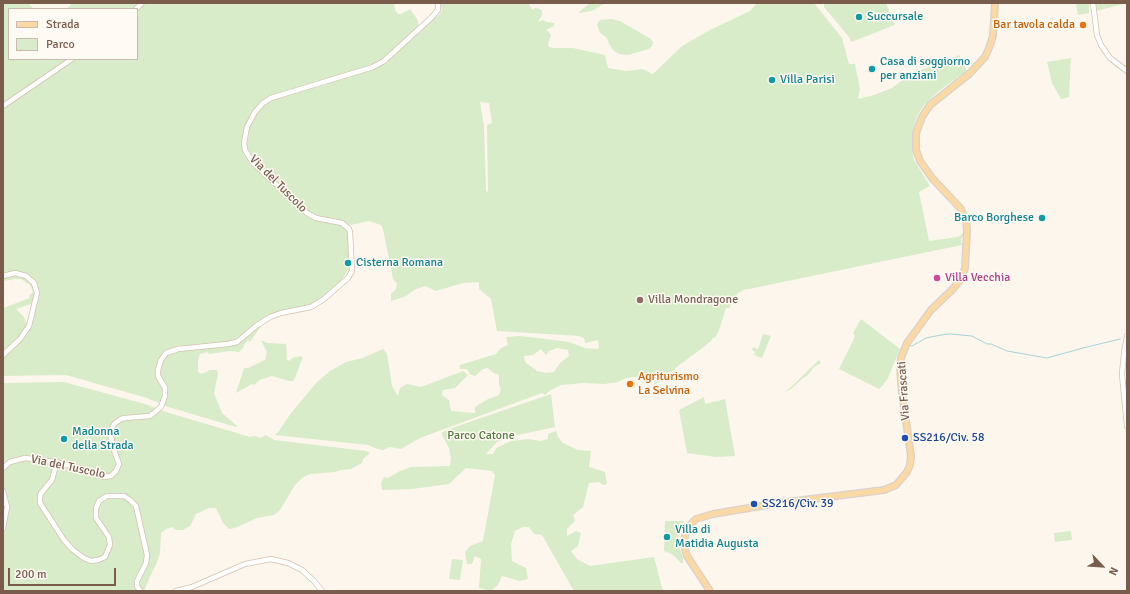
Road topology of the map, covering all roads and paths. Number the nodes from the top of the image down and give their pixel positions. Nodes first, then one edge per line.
1 (438, 3) edge
2 (995, 3) edge
3 (1093, 3) edge
4 (71, 60) edge
5 (1127, 71) edge
6 (3, 106) edge
7 (3, 276) edge
8 (1127, 336) edge
9 (3, 355) edge
10 (1127, 426) edge
11 (44, 461) junction
12 (53, 462) junction
13 (61, 464) junction
14 (3, 468) edge
15 (53, 475) junction
16 (3, 491) edge
17 (3, 528) edge
18 (140, 591) edge
19 (176, 591) edge
20 (322, 591) edge
21 (710, 591) edge

1 - 13 street, Via del Tuscolo
2 - 21 main road, Via Frascati
3 - 5 street
4 - 6 street
7 - 9 street
8 - 10 street
11 - 12 street, Via del Tuscolo
11 - 14 street, Via del Tuscolo
11 - 15 street
12 - 13 street, Via del Tuscolo
12 - 15 street
13 - 15 street
15 - 18 street
16 - 17 street
19 - 20 street

